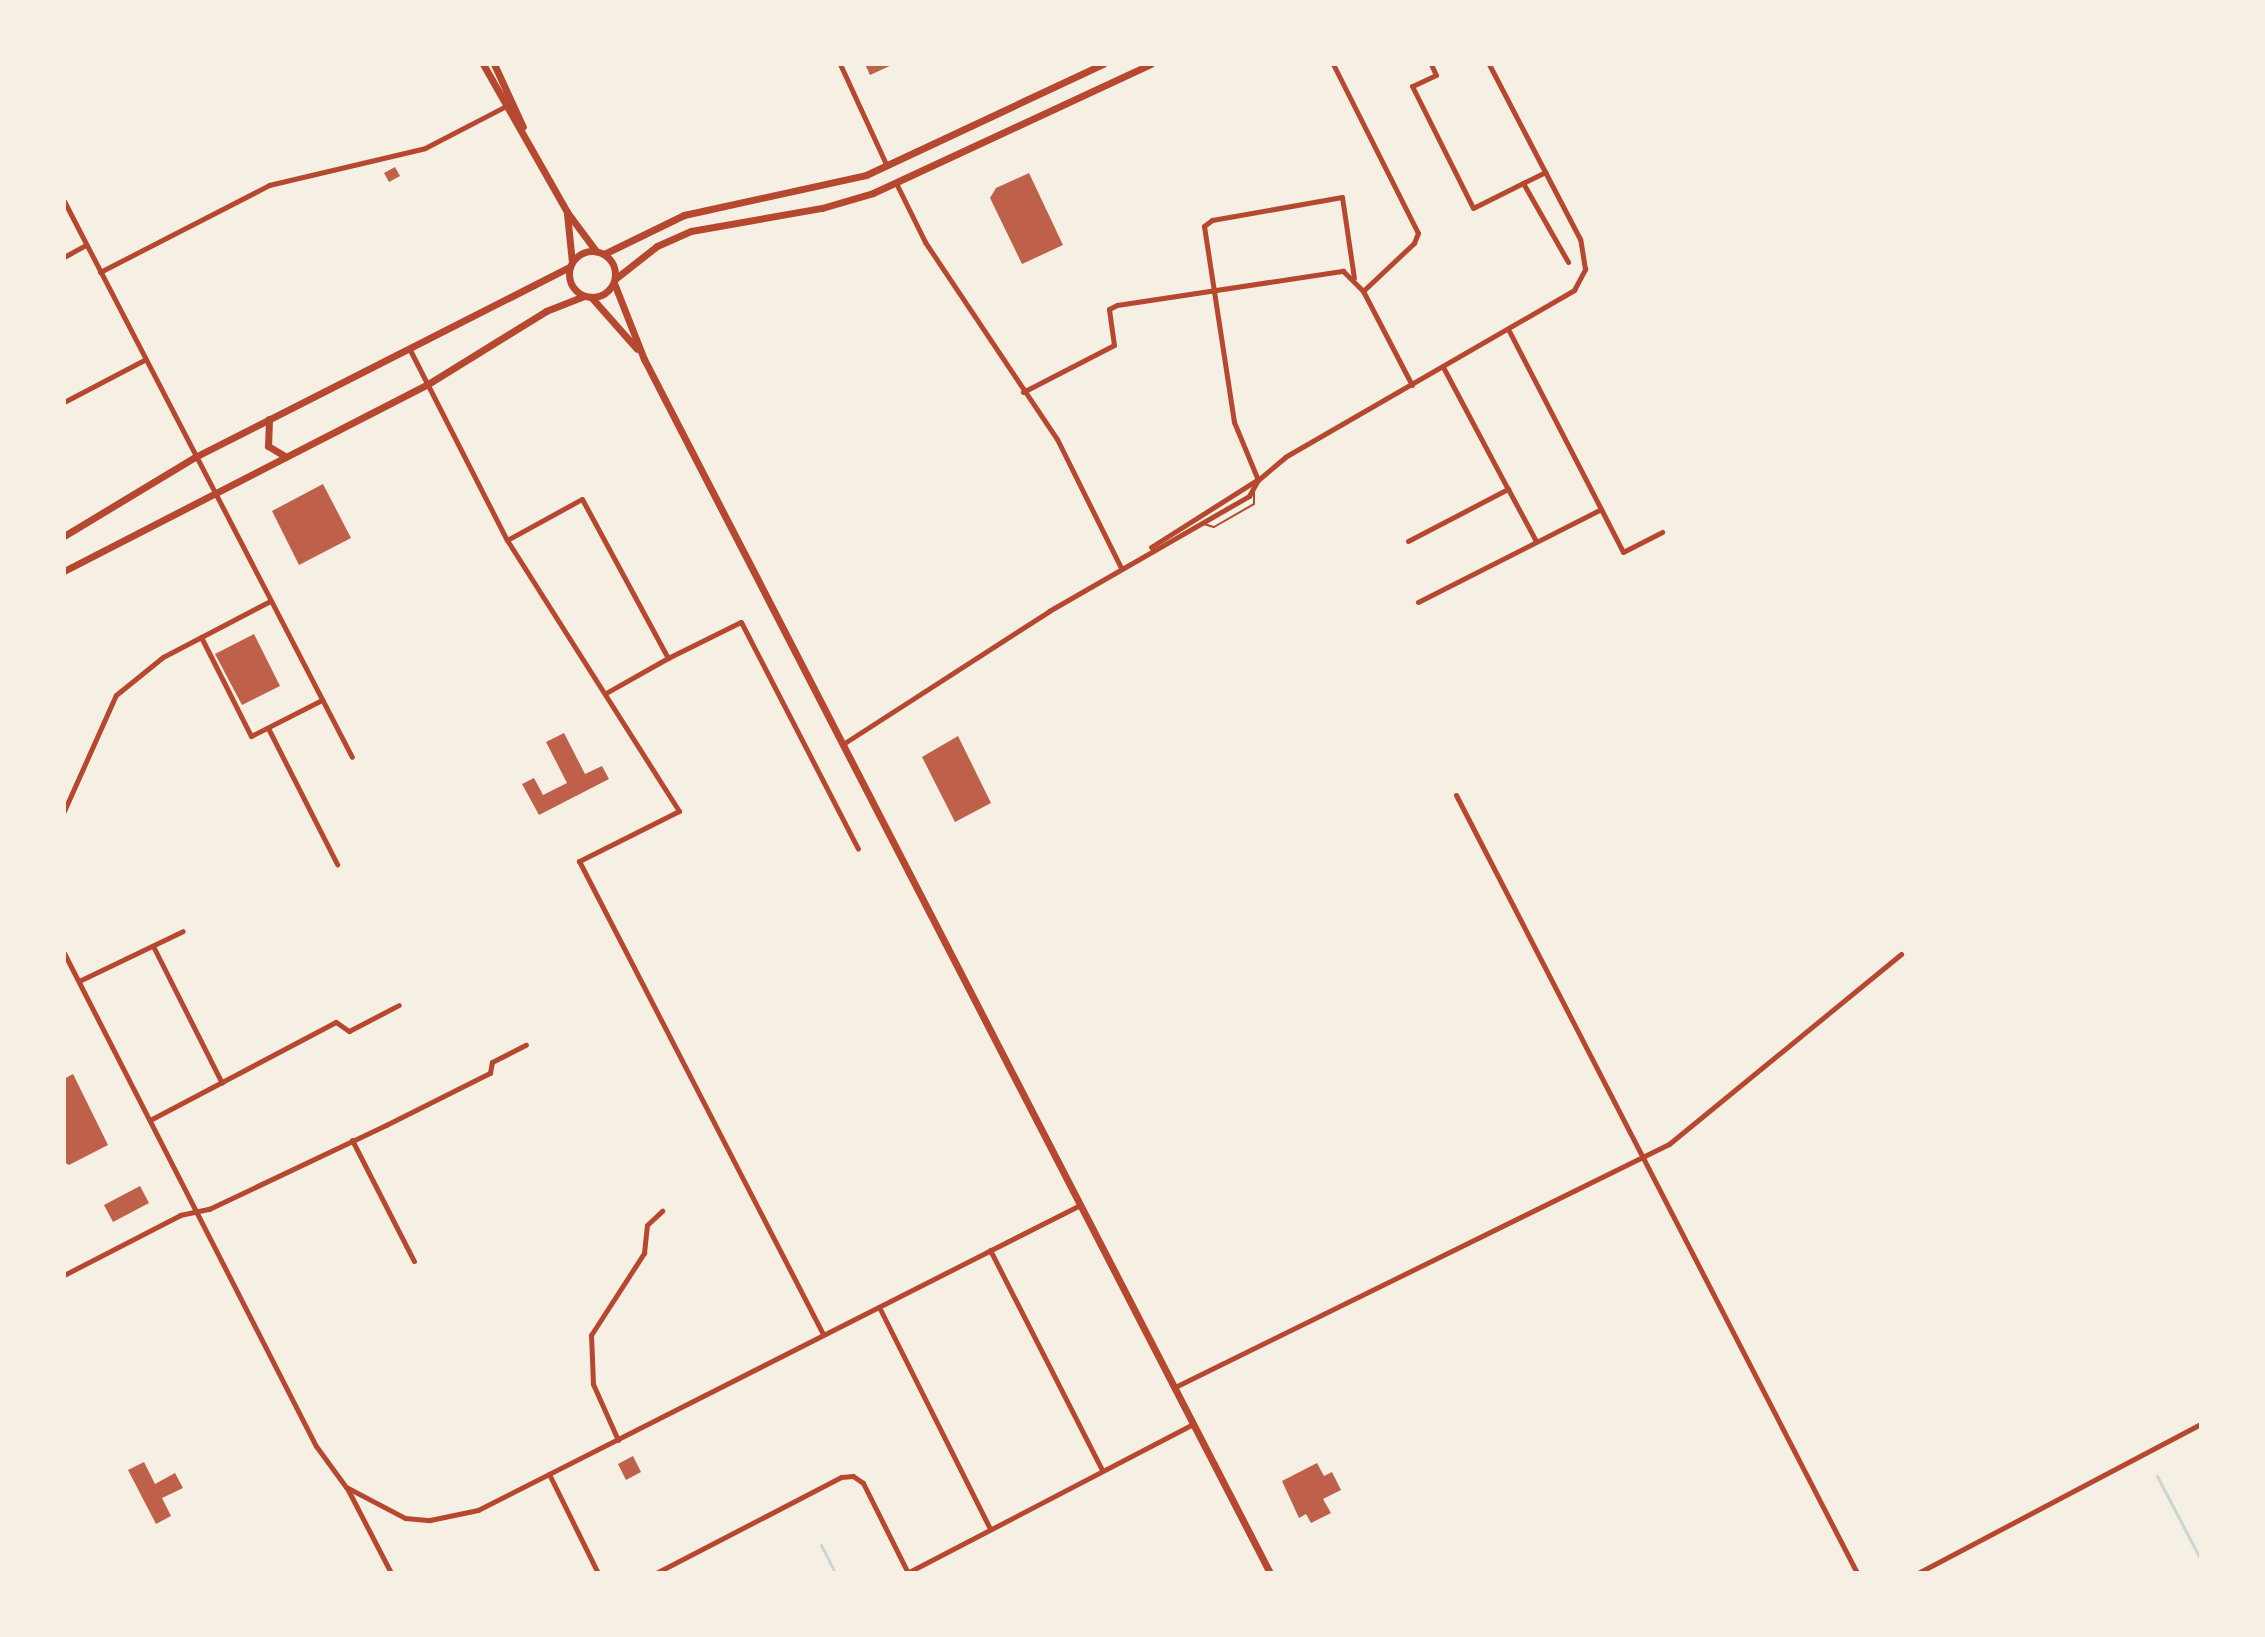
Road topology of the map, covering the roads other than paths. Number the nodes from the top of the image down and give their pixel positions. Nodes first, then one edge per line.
1 (483, 64) edge
2 (494, 64) edge
3 (840, 64) edge
4 (1103, 64) edge
5 (1151, 64) edge
6 (1333, 64) edge
7 (1431, 64) edge
8 (1489, 64) edge
9 (506, 106) junction
10 (523, 129) junction
11 (887, 166) junction
12 (1546, 172) junction
13 (896, 183) junction
14 (1523, 183) junction
15 (64, 201) edge
16 (567, 212) junction
17 (86, 245) junction
18 (600, 253) junction
19 (64, 257) edge
20 (1568, 262) dead end
21 (571, 265) junction
22 (100, 272) junction
23 (1354, 278) junction
24 (614, 281) junction
25 (1215, 290) junction
26 (1363, 291) junction
27 (587, 297) junction
28 (1509, 331) junction
29 (409, 348) junction
30 (644, 359) junction
31 (144, 360) junction
32 (1443, 367) junction
33 (428, 384) junction
34 (1412, 385) junction
35 (1023, 392) junction
36 (64, 402) edge
37 (269, 419) junction
38 (195, 457) junction
39 (286, 457) junction
40 (1258, 480) junction
41 (1508, 489) junction
42 (214, 496) junction
43 (1601, 509) junction
44 (1662, 532) dead end
45 (64, 536) edge
46 (507, 540) junction
47 (1408, 541) dead end
48 (1536, 541) junction
49 (1138, 557) junction
50 (1121, 568) junction
51 (64, 571) edge
52 (270, 601) junction
53 (1418, 602) dead end
54 (201, 637) junction
55 (668, 658) junction
56 (606, 693) junction
57 (322, 700) junction
58 (268, 728) junction
59 (843, 744) junction
60 (352, 757) dead end
61 (1456, 795) dead end
62 (64, 811) edge
63 (858, 849) dead end
64 (337, 864) dead end
65 (183, 931) dead end
66 (153, 946) junction
67 (64, 953) edge
68 (1901, 954) dead end
69 (79, 981) junction
70 (399, 1005) dead end
71 (526, 1045) dead end
72 (222, 1083) junction
73 (150, 1120) junction
74 (352, 1140) junction
75 (1644, 1159) junction
76 (1080, 1205) junction
77 (196, 1208) junction
78 (662, 1211) dead end
79 (990, 1250) junction
80 (414, 1261) dead end
81 (64, 1275) edge
82 (879, 1307) junction
83 (823, 1334) junction
84 (1174, 1387) junction
85 (1193, 1424) junction
86 (2201, 1424) edge
87 (618, 1440) junction
88 (1102, 1471) junction
89 (549, 1474) junction
90 (346, 1487) junction
91 (990, 1529) junction
92 (391, 1573) edge
93 (598, 1573) edge
94 (656, 1573) edge
95 (907, 1573) edge
96 (1270, 1573) edge
97 (1857, 1573) edge
98 (1918, 1573) edge

1 - 9 main road
2 - 10 main road
3 - 11 street
4 - 11 main road
5 - 13 main road
6 - 26 street
7 - 14 street
8 - 12 street
9 - 10 main road
9 - 22 street
10 - 16 main road
11 - 18 main road
12 - 14 street
12 - 28 street
13 - 24 main road
13 - 35 street
14 - 20 street
15 - 17 street
16 - 18 main road
16 - 21 main road
17 - 19 street
17 - 22 street
18 - 21 main road
18 - 24 main road
21 - 27 main road
21 - 29 main road
22 - 31 street
23 - 25 street
23 - 25 street
23 - 26 street
24 - 27 main road
24 - 30 main road
25 - 35 street
25 - 40 street
26 - 34 street
27 - 30 main road
27 - 33 main road
28 - 32 street
28 - 43 street
29 - 33 street
29 - 37 main road
30 - 59 main road
31 - 36 street
31 - 38 street
32 - 34 street
32 - 41 street
33 - 39 main road
33 - 46 street
34 - 40 street
35 - 50 street
37 - 38 main road
37 - 39 main road
38 - 42 street
38 - 45 main road
39 - 42 main road
40 - 49 street
40 - 49 street
41 - 47 street
41 - 48 street
42 - 51 main road
42 - 52 street
43 - 44 street
43 - 48 street
46 - 55 street
46 - 56 street
48 - 53 street
49 - 50 street
50 - 59 street
52 - 54 street
52 - 57 street
54 - 58 street
54 - 62 street
55 - 56 street
55 - 63 street
56 - 83 street
57 - 58 street
57 - 60 street
58 - 64 street
59 - 76 main road
61 - 75 street
65 - 66 street
66 - 69 street
66 - 72 street
67 - 69 street
68 - 75 street
69 - 73 street
70 - 72 street
71 - 74 street
72 - 73 street
73 - 77 street
74 - 77 street
74 - 80 street
75 - 84 street
75 - 97 street
76 - 79 street
76 - 84 main road
77 - 81 street
77 - 90 street
78 - 87 street
79 - 82 street
79 - 88 street
82 - 83 street
82 - 91 street
83 - 87 street
84 - 85 main road
85 - 88 street
85 - 96 main road
86 - 98 street
87 - 89 street
88 - 91 street
89 - 90 street
89 - 93 street
90 - 92 street
91 - 95 street
94 - 95 street

